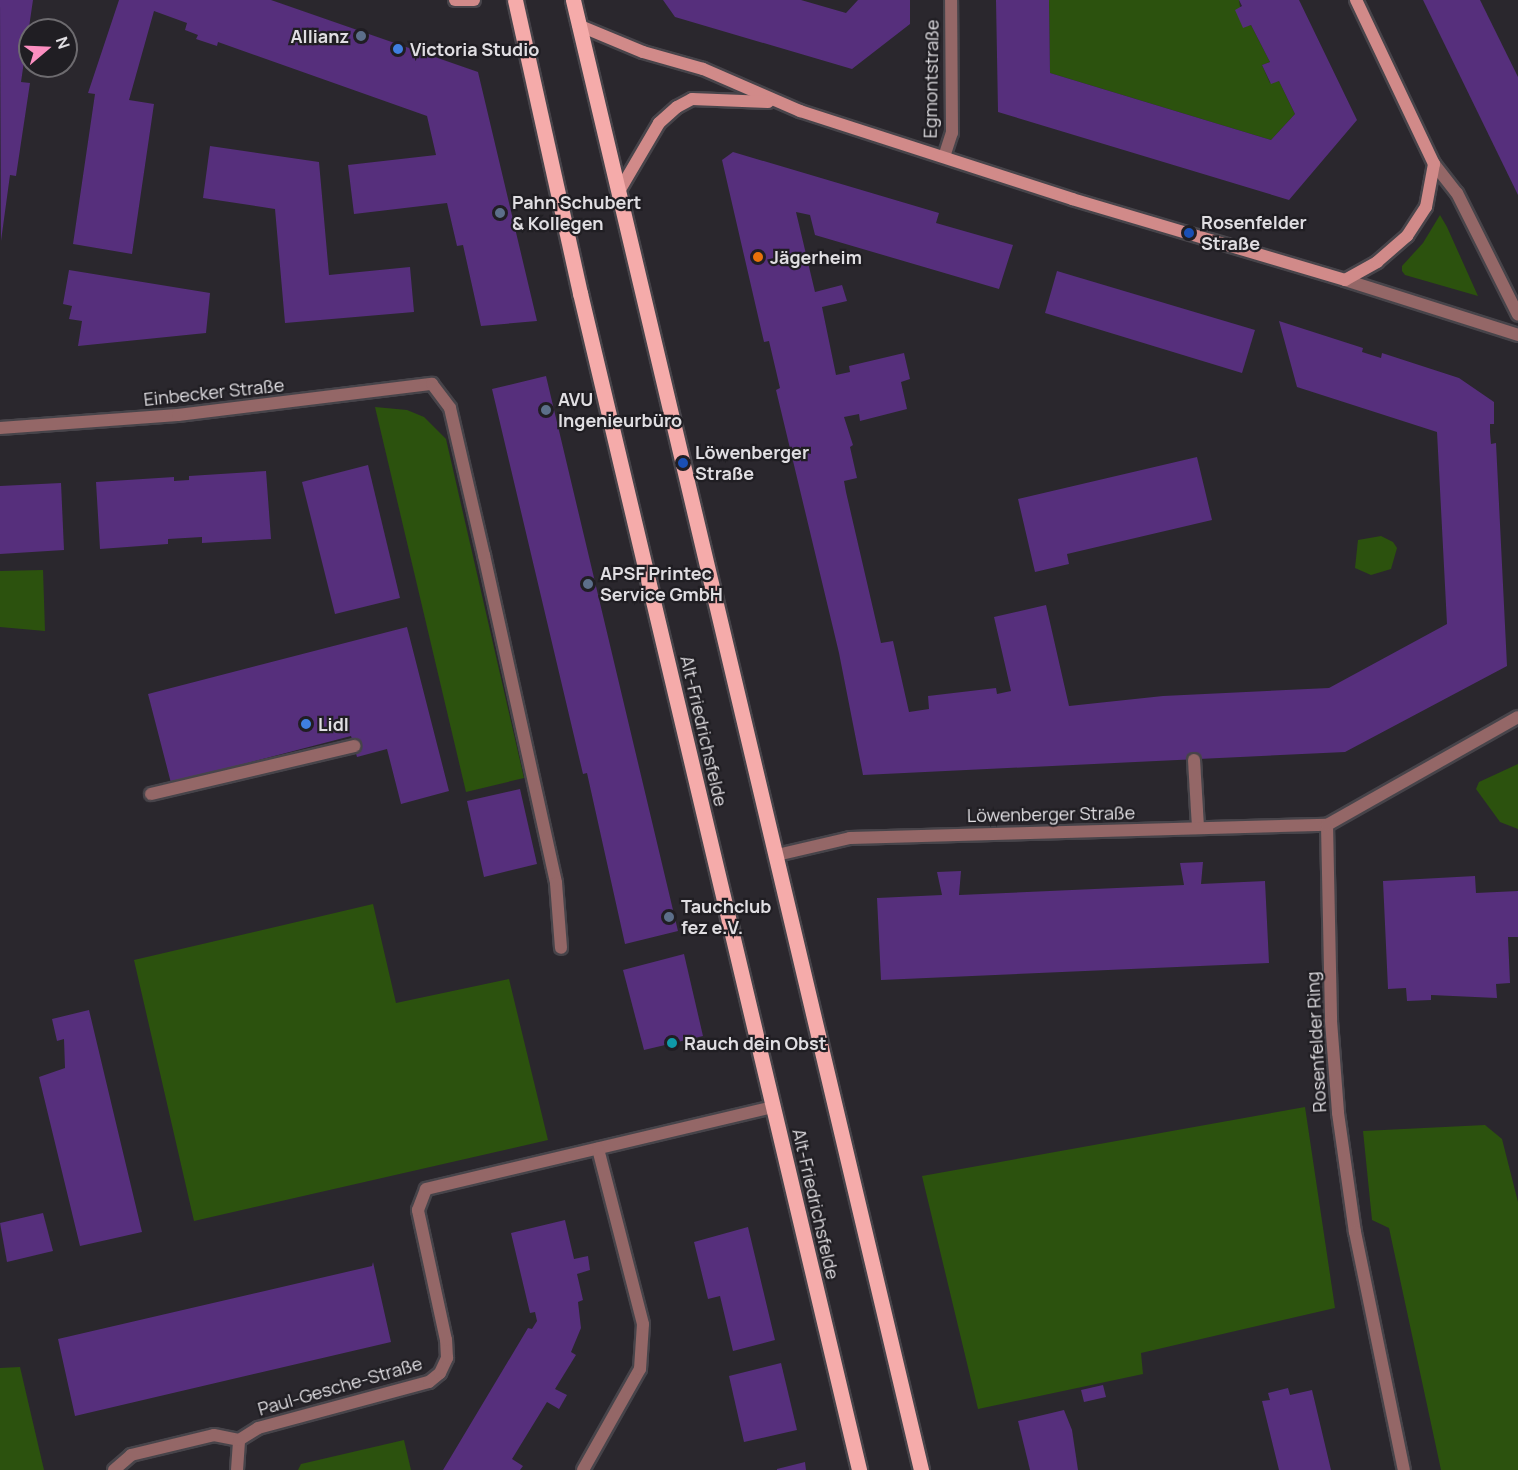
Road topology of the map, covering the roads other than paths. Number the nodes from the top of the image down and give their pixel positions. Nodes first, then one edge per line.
1 (455, 0) edge
2 (474, 0) edge
3 (515, 0) edge
4 (573, 0) edge
5 (951, 0) edge
6 (1356, 0) edge
7 (578, 25) junction
8 (775, 103) junction
9 (944, 158) junction
10 (1434, 164) junction
11 (618, 192) junction
12 (1345, 280) junction
13 (1518, 315) edge
14 (1518, 335) edge
15 (0, 428) edge
16 (1518, 717) edge
17 (354, 746) dead end
18 (1194, 760) dead end
19 (151, 794) dead end
20 (1327, 825) junction
21 (1198, 828) junction
22 (777, 855) junction
23 (561, 948) dead end
24 (773, 1107) junction
25 (598, 1149) junction
26 (239, 1440) junction
27 (114, 1470) edge
28 (237, 1470) edge
29 (583, 1470) edge
30 (860, 1470) edge
31 (921, 1470) edge
32 (1404, 1470) edge

1 - 2 street
3 - 24 main road, Alt-Friedrichsfelde
4 - 7 main road
5 - 9 street, Egmontstraße
6 - 10 street
7 - 8 street
7 - 11 main road
8 - 9 street
8 - 11 street
9 - 12 street
10 - 12 street
10 - 13 street
11 - 22 main road
12 - 14 street
15 - 23 street, Einbecker Straße
16 - 20 street
17 - 19 street
18 - 21 street
20 - 21 street, Löwenberger Straße
20 - 32 street, Rosenfelder Ring
21 - 22 street, Löwenberger Straße
22 - 31 main road
24 - 25 street, Paul-Gesche-Straße
24 - 30 main road, Alt-Friedrichsfelde
25 - 26 street, Paul-Gesche-Straße
25 - 29 street
26 - 27 street
26 - 28 street

